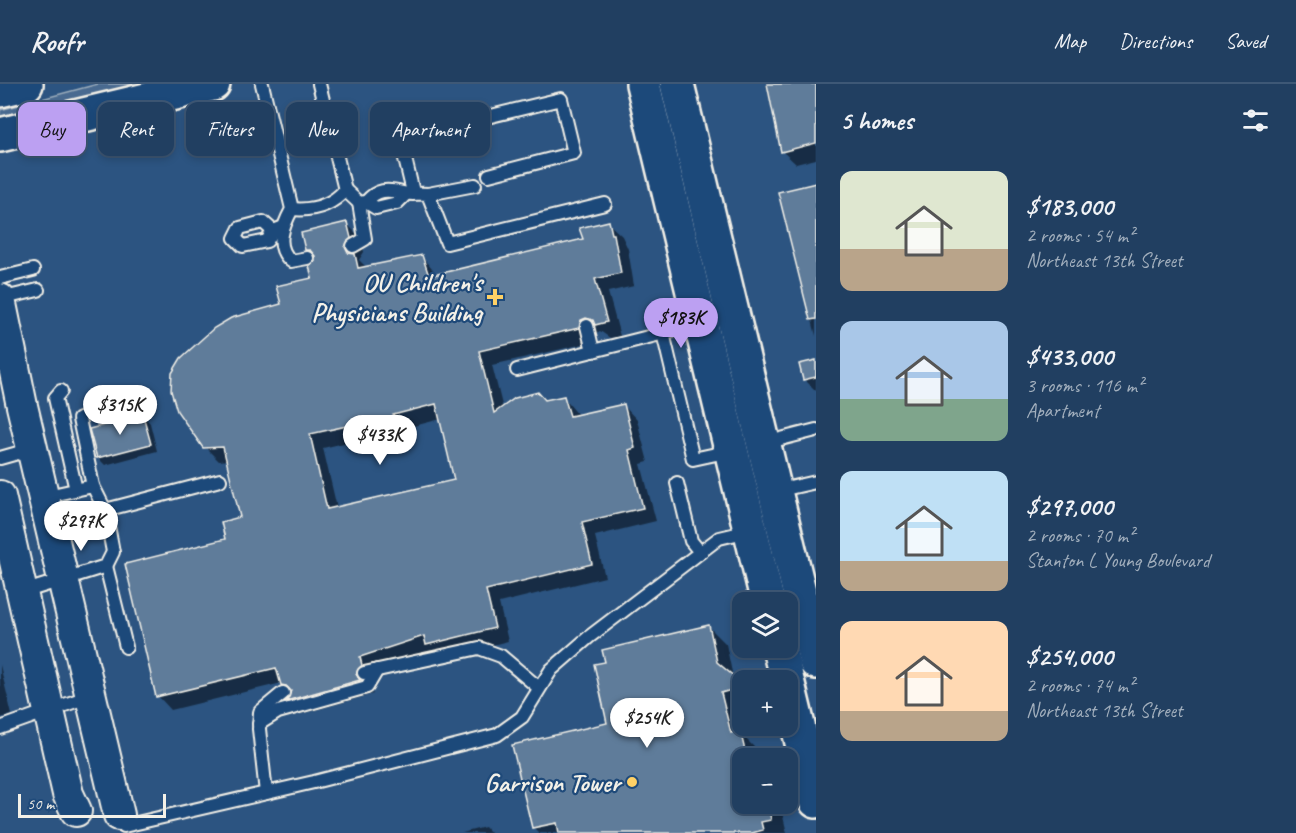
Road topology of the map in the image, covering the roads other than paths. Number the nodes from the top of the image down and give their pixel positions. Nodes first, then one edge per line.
1 (26, 84) edge
2 (213, 84) edge
3 (262, 84) edge
4 (319, 84) edge
5 (644, 84) edge
6 (677, 84) edge
7 (0, 90) edge
8 (0, 135) edge
9 (489, 174) dead end
10 (475, 185) dead end
11 (345, 190) junction
12 (409, 193) junction
13 (428, 194) junction
14 (363, 203) junction
15 (605, 204) dead end
16 (292, 209) junction
17 (353, 246) dead end
18 (307, 258) dead end
19 (33, 270) dead end
20 (0, 278) edge
21 (38, 290) dead end
22 (0, 299) edge
23 (717, 320) junction
24 (587, 326) dead end
25 (663, 333) junction
26 (593, 351) junction
27 (517, 370) dead end
28 (61, 391) dead end
29 (79, 419) dead end
30 (816, 430) edge
31 (748, 447) junction
32 (32, 449) junction
33 (0, 458) edge
34 (220, 480) dead end
35 (816, 482) edge
36 (676, 483) dead end
37 (93, 486) junction
38 (76, 490) junction
39 (0, 496) edge
40 (43, 496) junction
41 (759, 496) junction
42 (105, 510) junction
43 (750, 531) junction
44 (700, 552) junction
45 (106, 566) junction
46 (63, 579) junction
47 (23, 592) junction
48 (765, 592) edge
49 (126, 647) dead end
50 (816, 662) edge
51 (377, 670) junction
52 (364, 673) dead end
53 (539, 688) junction
54 (283, 693) dead end
55 (91, 696) junction
56 (49, 708) junction
57 (259, 724) junction
58 (798, 727) edge
59 (0, 728) edge
60 (266, 793) junction
61 (816, 801) edge
62 (71, 822) edge
63 (123, 825) edge

1 - 7 main road
2 - 8 main road
3 - 16 lane
4 - 11 lane
5 - 23 main road
6 - 23 main road
9 - 12 lane
10 - 13 lane
11 - 14 lane
11 - 16 lane
12 - 13 lane
12 - 14 lane
13 - 15 lane
14 - 17 lane
16 - 18 lane
19 - 20 lane
21 - 22 lane
22 - 32 street
23 - 25 lane
23 - 31 main road
24 - 26 lane
25 - 26 lane
25 - 31 lane
26 - 27 lane
28 - 38 lane
29 - 37 lane
30 - 31 lane
31 - 41 main road
32 - 33 lane
32 - 40 street
34 - 42 lane
35 - 41 lane
36 - 44 lane
37 - 38 lane
37 - 42 lane
38 - 40 lane
39 - 47 street
40 - 46 street
41 - 43 main road
41 - 50 main road
42 - 45 lane
43 - 44 lane
43 - 48 main road
44 - 53 lane
45 - 46 lane
45 - 49 lane
46 - 47 lane
46 - 55 street
47 - 56 street
51 - 52 lane
51 - 53 lane
51 - 57 lane
53 - 60 lane
54 - 57 lane
55 - 56 lane
55 - 63 street
56 - 59 lane
56 - 62 street
57 - 60 lane
58 - 61 main road
60 - 63 lane
62 - 63 street

